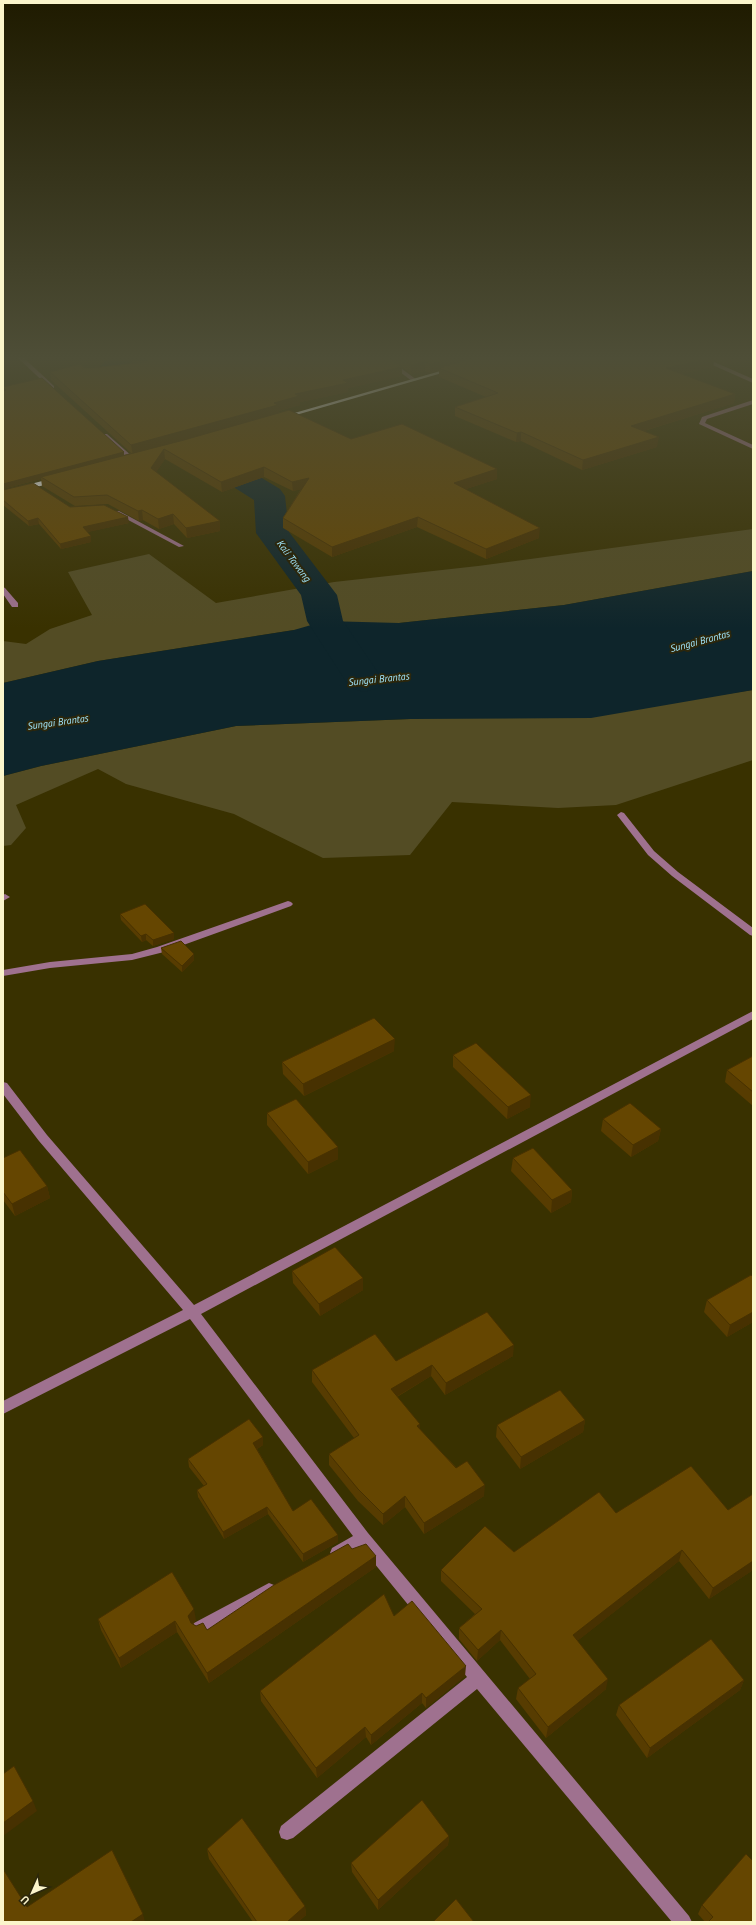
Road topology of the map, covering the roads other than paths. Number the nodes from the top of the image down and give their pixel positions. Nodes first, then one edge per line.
1 (120, 448) edge
2 (132, 459) edge
3 (64, 477) edge
4 (34, 485) junction
5 (45, 492) edge
6 (3, 494) edge
7 (110, 508) edge
8 (181, 546) dead end
9 (3, 589) edge
10 (15, 605) dead end
11 (621, 815) dead end
12 (288, 904) dead end
13 (753, 933) edge
14 (3, 973) edge
15 (753, 1015) edge
16 (3, 1086) edge
17 (192, 1312) junction
18 (3, 1408) edge
19 (363, 1538) junction
20 (322, 1561) edge
21 (281, 1583) edge
22 (199, 1628) edge
23 (478, 1678) junction
24 (288, 1832) dead end
25 (684, 1922) edge

1 - 2 street
3 - 4 highway
4 - 5 street
4 - 6 highway
7 - 8 street
9 - 10 street
11 - 13 street
12 - 14 street
15 - 17 street
16 - 17 street
17 - 18 street
17 - 19 street
19 - 20 street
19 - 23 street
21 - 22 street
23 - 24 street
23 - 25 street

